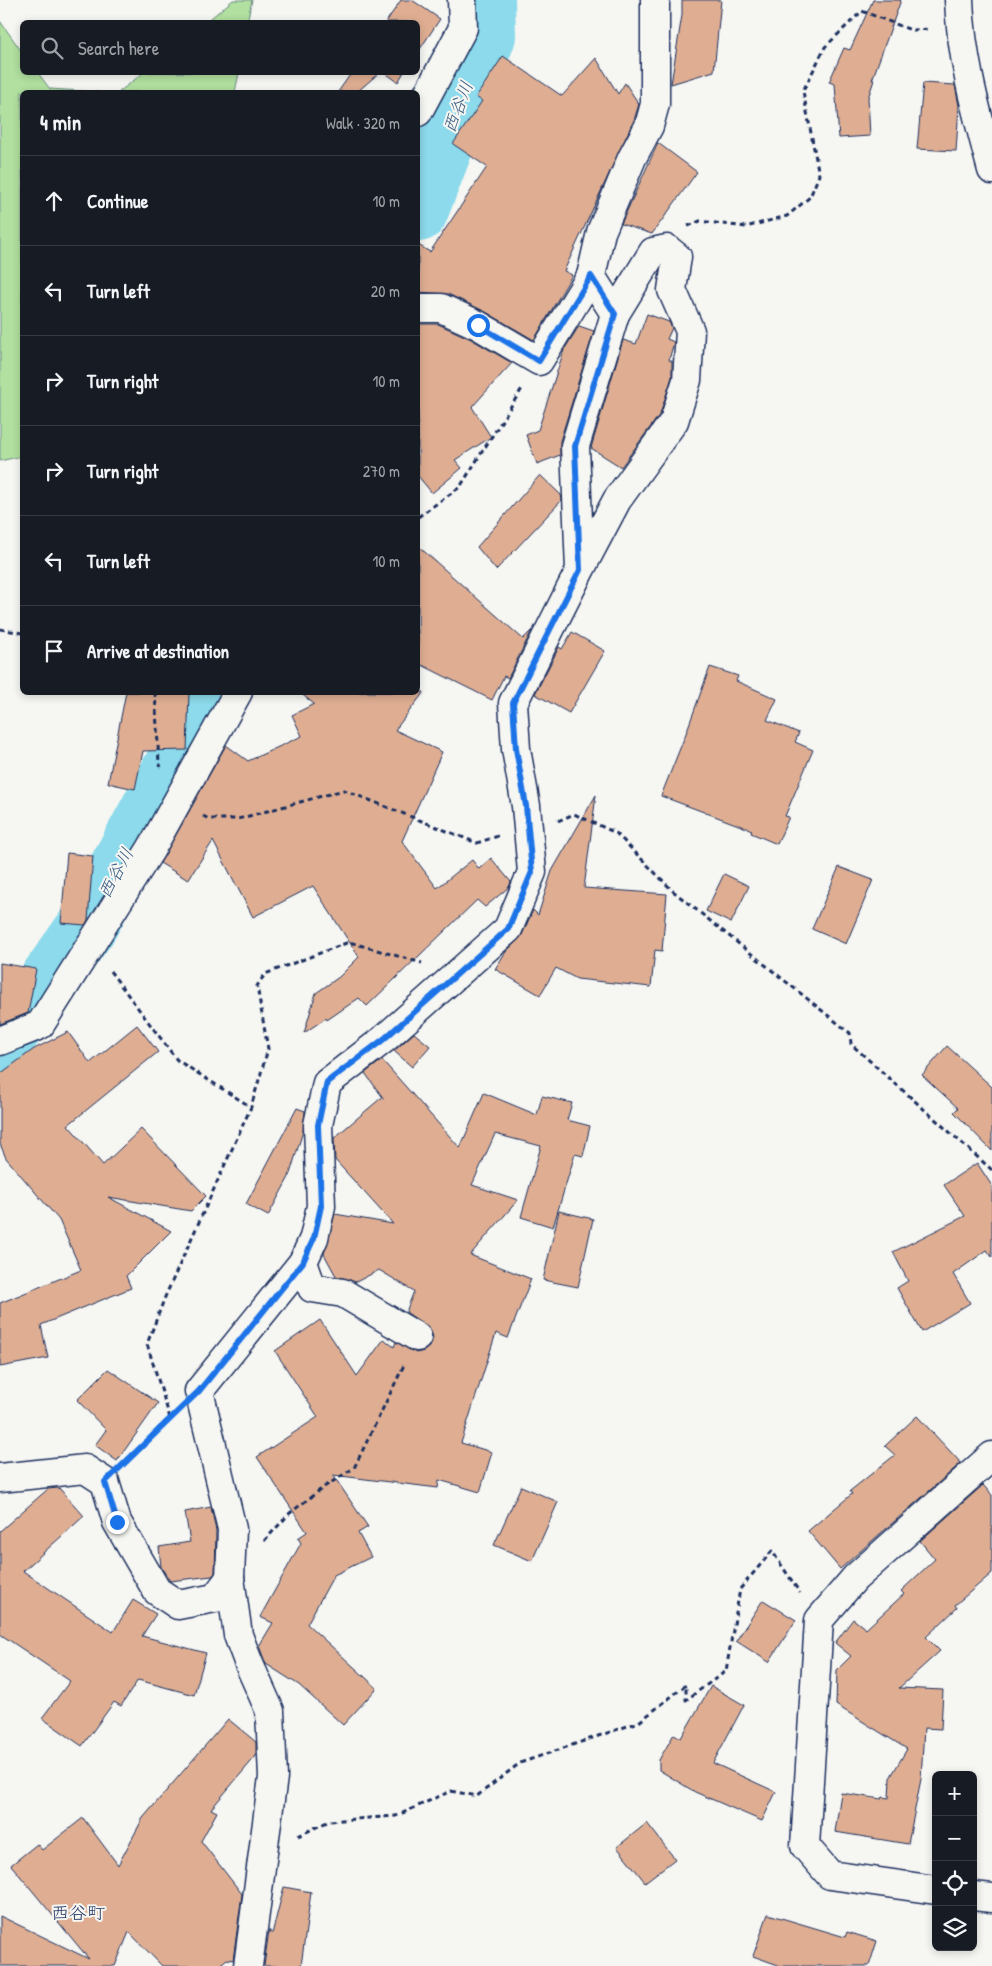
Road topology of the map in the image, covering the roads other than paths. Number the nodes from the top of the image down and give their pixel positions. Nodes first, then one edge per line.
1 (462, 0) edge
2 (655, 0) edge
3 (959, 0) edge
4 (420, 108) edge
5 (992, 170) edge
6 (591, 276) junction
7 (420, 308) edge
8 (615, 314) junction
9 (580, 570) junction
10 (236, 695) edge
11 (0, 1041) edge
12 (303, 1262) junction
13 (417, 1337) road end
14 (992, 1456) edge
15 (0, 1478) edge
16 (230, 1578) junction
17 (932, 1889) edge
18 (977, 1896) edge
19 (992, 1898) edge
20 (248, 1966) edge

1 - 4 street
2 - 6 street
3 - 5 street
6 - 7 street
6 - 8 street
8 - 9 street
8 - 9 street
9 - 12 street
10 - 11 street
12 - 13 street
12 - 16 street
14 - 17 street
15 - 16 street
16 - 20 street
18 - 19 street

